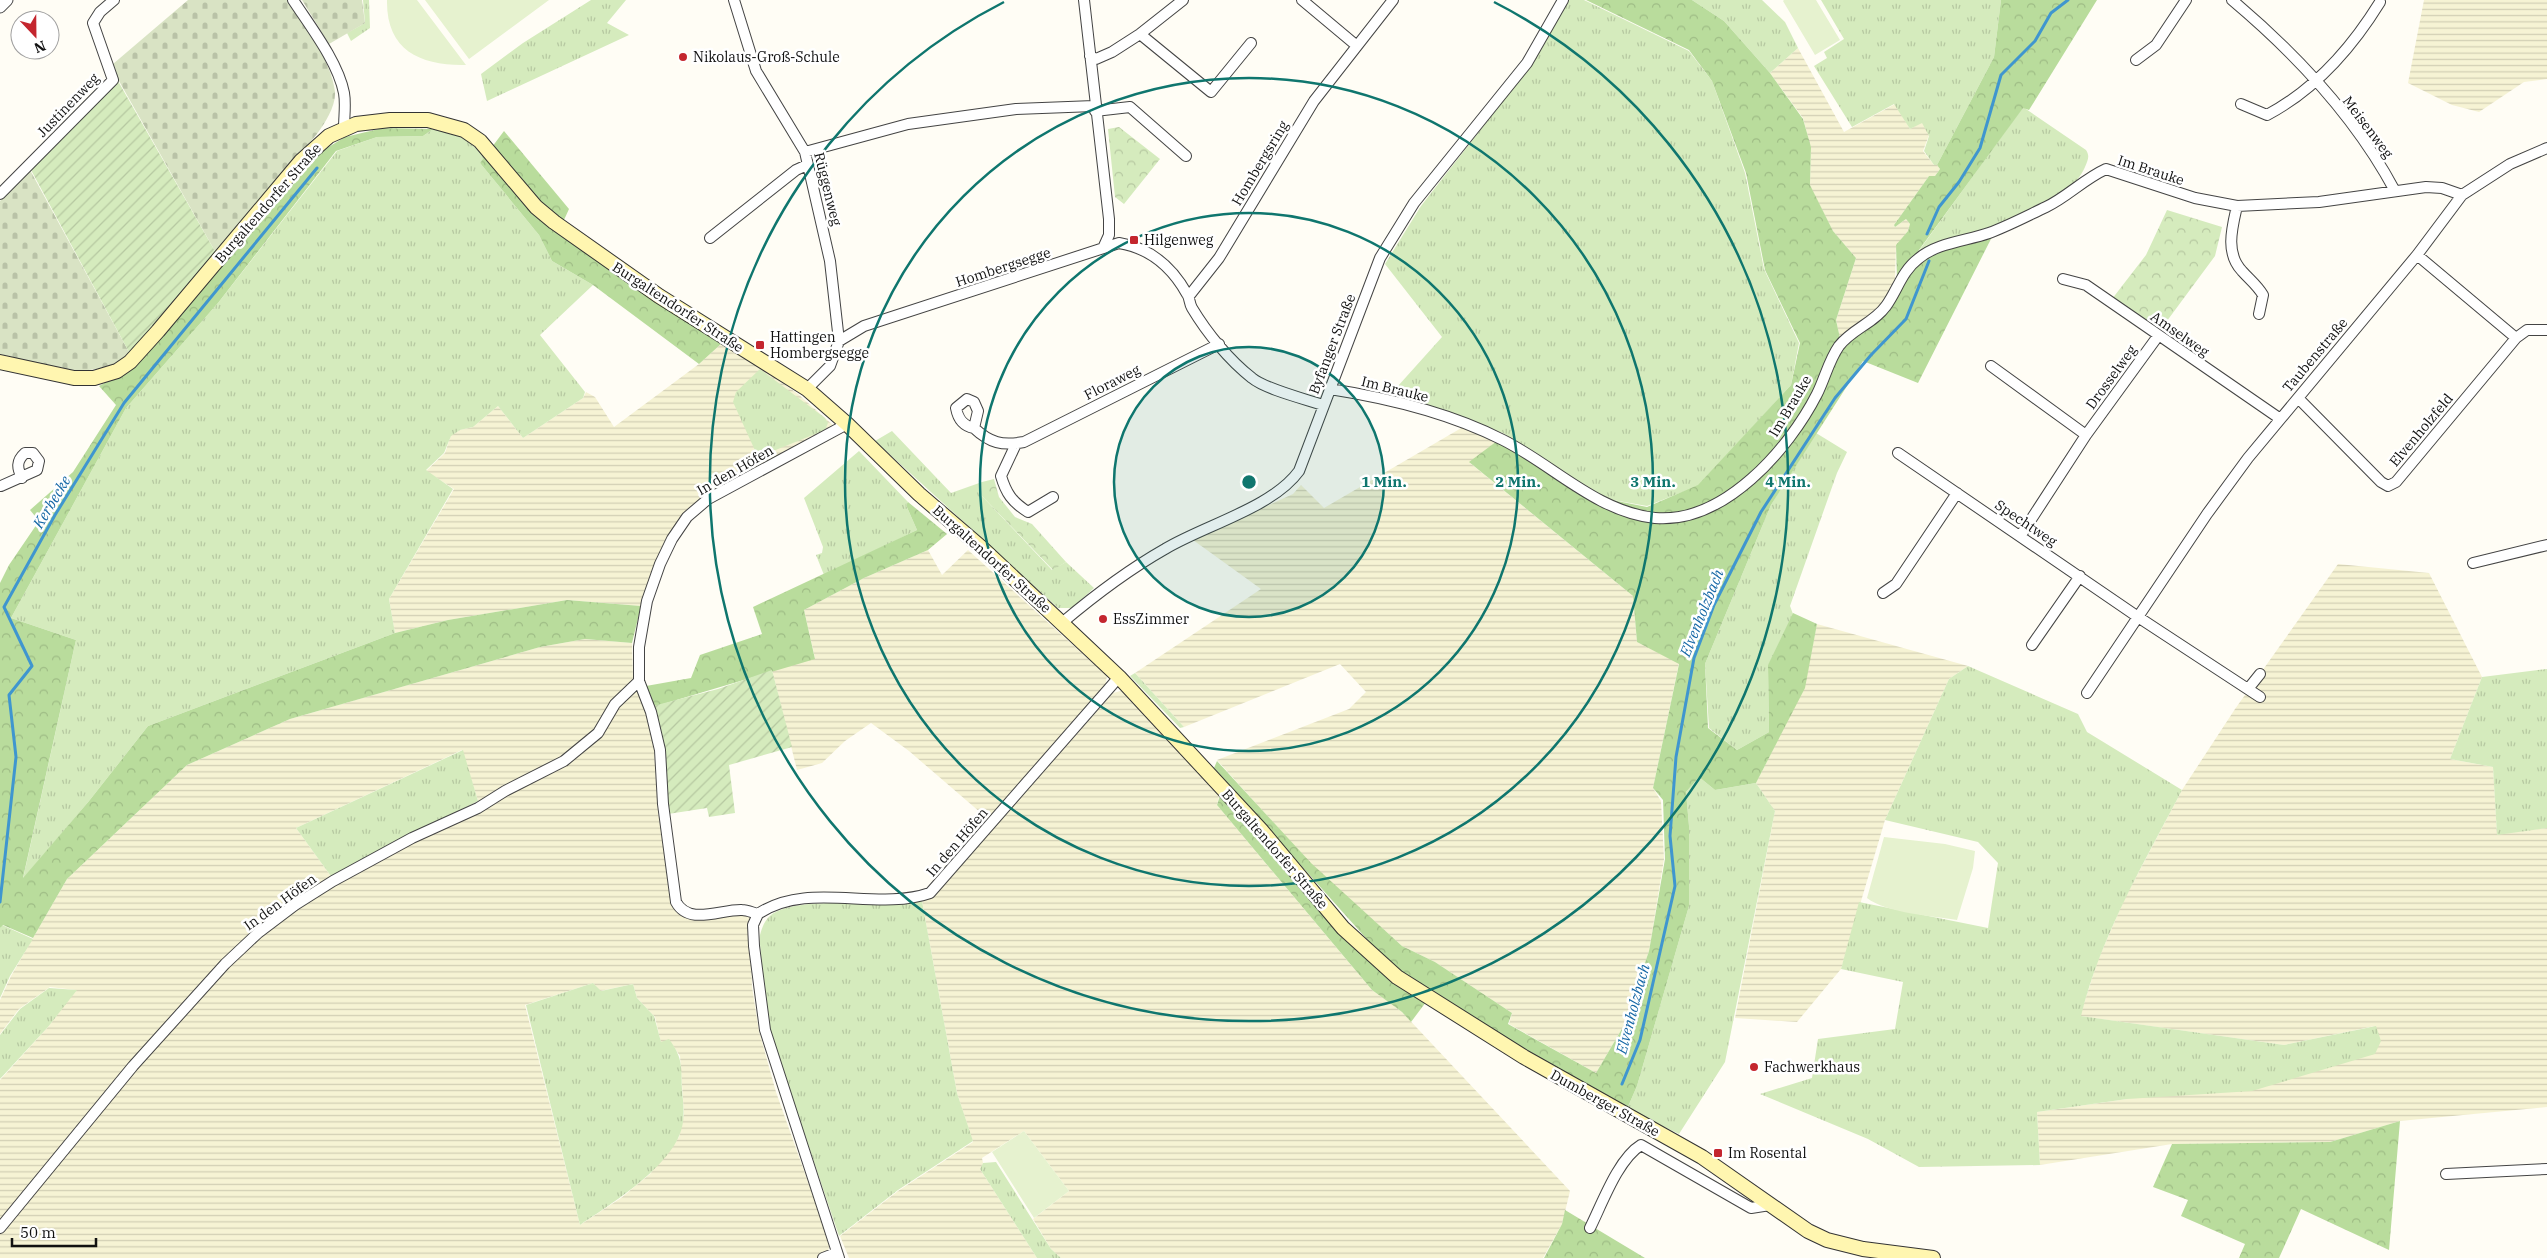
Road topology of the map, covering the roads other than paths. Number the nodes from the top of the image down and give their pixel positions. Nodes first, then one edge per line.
1 (6, 0) edge
2 (114, 0) edge
3 (293, 0) edge
4 (734, 0) edge
5 (1084, 0) edge
6 (1183, 0) edge
7 (1302, 0) edge
8 (1393, 0) edge
9 (1563, 0) edge
10 (2186, 0) edge
11 (2232, 0) edge
12 (2380, 2) dead end
13 (0, 7) edge
14 (1140, 34) junction
15 (1251, 43) dead end
16 (1357, 46) junction
17 (1090, 56) junction
18 (2136, 60) dead end
19 (2316, 82) junction
20 (2241, 104) dead end
21 (1095, 109) junction
22 (344, 128) junction
23 (2547, 148) edge
24 (806, 152) junction
25 (1186, 156) dead end
26 (807, 165) junction
27 (2395, 191) junction
28 (0, 194) edge
29 (2462, 195) junction
30 (2237, 206) junction
31 (710, 238) dead end
32 (1104, 246) junction
33 (2417, 255) junction
34 (2063, 279) dead end
35 (1189, 296) junction
36 (2259, 314) dead end
37 (2547, 330) edge
38 (2158, 336) junction
39 (2516, 338) junction
40 (839, 341) junction
41 (1219, 344) junction
42 (0, 362) edge
43 (1991, 366) dead end
44 (807, 388) junction
45 (1330, 389) junction
46 (2298, 398) junction
47 (1323, 405) junction
48 (2279, 418) junction
49 (846, 424) junction
50 (974, 428) dead end
51 (2086, 434) junction
52 (1016, 444) junction
53 (1898, 453) dead end
54 (22, 478) dead end
55 (0, 486) edge
56 (1957, 493) junction
57 (1053, 497) dead end
58 (2021, 536) junction
59 (2547, 545) edge
60 (2474, 563) dead end
61 (2080, 576) junction
62 (1883, 592) dead end
63 (2138, 617) junction
64 (1062, 622) junction
65 (2032, 645) dead end
66 (2260, 674) dead end
67 (1119, 677) junction
68 (639, 681) junction
69 (2248, 689) junction
70 (2087, 693) dead end
71 (2260, 697) dead end
72 (758, 914) junction
73 (1439, 1003) joint
74 (2547, 1169) edge
75 (2446, 1174) dead end
76 (1770, 1205) junction
77 (0, 1228) edge
78 (1590, 1228) dead end
79 (838, 1255) edge
80 (823, 1258) edge
81 (1933, 1258) edge

1 - 13 street
2 - 28 street, Justinenweg
3 - 22 street
4 - 24 street, Rüggenweg
5 - 17 street
6 - 14 street
7 - 16 street
8 - 16 street, Hombergsring
9 - 45 street, Byfanger Straße
10 - 18 street
11 - 19 street, Meisenweg
12 - 19 street
14 - 15 street
14 - 17 street
16 - 35 street, Hombergsring
17 - 21 street
19 - 20 street
19 - 27 street, Meisenweg
21 - 24 street
21 - 25 street
21 - 32 street
22 - 42 main road, Burgaltendorfer Straße
22 - 44 main road, Burgaltendorfer Straße
23 - 29 street, Taubenstraße
24 - 26 street, Rüggenweg
26 - 31 street
26 - 40 street, Rüggenweg
27 - 29 street, Im Brauke
27 - 30 street, Im Brauke
29 - 33 street, Taubenstraße
30 - 36 street
30 - 45 street, Im Brauke
32 - 35 street
32 - 40 street, Hombergsegge
33 - 39 street
33 - 46 street, Taubenstraße
34 - 38 street, Amselweg
35 - 41 street
37 - 39 street, Elvenholzfeld
38 - 48 street, Amselweg
38 - 51 street, Drosselweg
39 - 46 street, Elvenholzfeld
40 - 44 street
41 - 47 street
41 - 52 street, Floraweg
43 - 51 street
44 - 49 main road, Burgaltendorfer Straße
45 - 47 street, Byfanger Straße
46 - 48 street, Taubenstraße
47 - 64 street, Byfanger Straße
48 - 63 street, Taubenstraße
49 - 64 main road, Burgaltendorfer Straße
49 - 68 street, In den Höfen
50 - 52 street
51 - 58 street, Drosselweg
52 - 57 street
53 - 56 street, Spechtweg
54 - 55 street
56 - 58 street, Spechtweg
56 - 62 street
58 - 61 street, Spechtweg
59 - 60 street
61 - 63 street, Spechtweg
61 - 65 street
63 - 69 street
63 - 70 street, Taubenstraße
64 - 67 main road, Burgaltendorfer Straße
66 - 69 street
67 - 72 street, In den Höfen
67 - 73 main road, Burgaltendorfer Straße
68 - 72 street, In den Höfen
68 - 77 street, In den Höfen
69 - 71 street
72 - 79 street
73 - 76 main road, Dumberger Straße
74 - 75 street
76 - 78 street, Dumberger Straße
76 - 81 main road, Dumberger Straße
79 - 80 street

